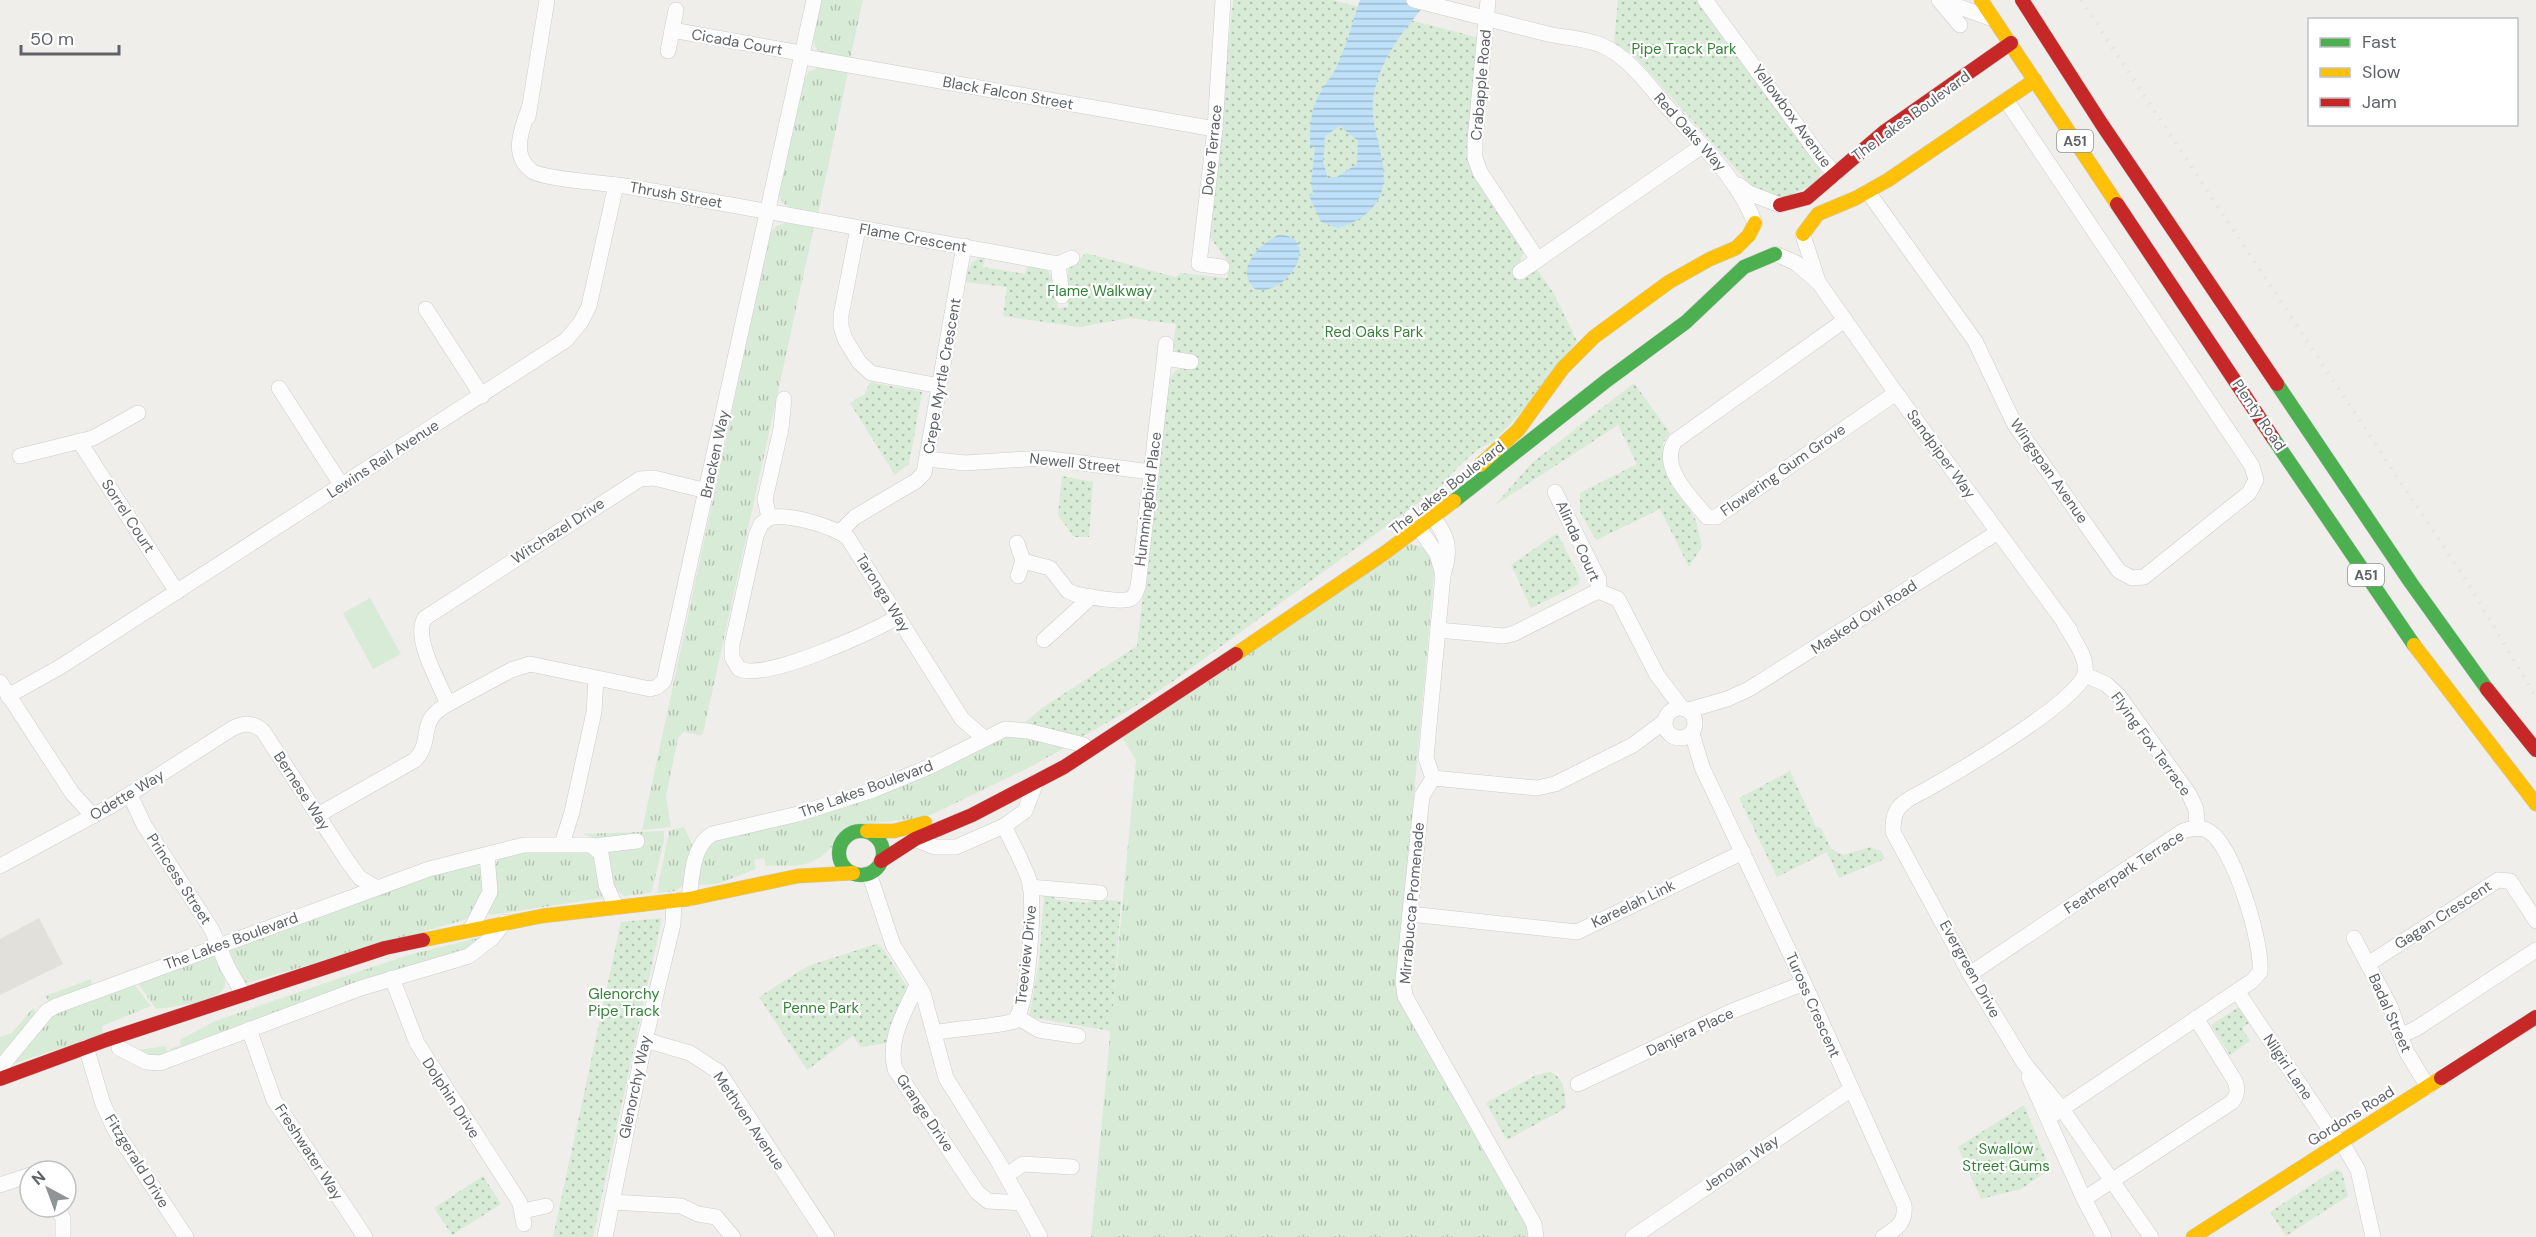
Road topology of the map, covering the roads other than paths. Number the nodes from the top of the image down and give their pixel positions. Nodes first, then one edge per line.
1 (547, 0) edge
2 (814, 0) edge
3 (1414, 0) edge
4 (1488, 0) edge
5 (1705, 0) edge
6 (1939, 0) edge
7 (1981, 0) edge
8 (2022, 0) edge
9 (1226, 5) edge
10 (676, 10) dead end
11 (1487, 18) junction
12 (1993, 18) junction
13 (1960, 25) dead end
14 (672, 30) junction
15 (2025, 35) junction
16 (668, 51) dead end
17 (803, 55) junction
18 (2048, 71) junction
19 (2006, 100) junction
20 (1215, 129) junction
21 (1701, 146) junction
22 (1835, 174) junction
23 (1730, 177) junction
24 (616, 185) junction
25 (1868, 192) junction
26 (1780, 205) junction
27 (768, 212) junction
28 (1755, 223) junction
29 (858, 228) junction
30 (1803, 235) junction
31 (964, 246) junction
32 (1775, 254) junction
33 (1538, 260) junction
34 (1222, 267) dead end
35 (1520, 272) dead end
36 (1819, 283) junction
37 (1062, 296) dead end
38 (426, 309) dead end
39 (1845, 320) junction
40 (1191, 362) dead end
41 (940, 386) junction
42 (279, 388) dead end
43 (1557, 393) junction
44 (1896, 393) junction
45 (482, 396) junction
46 (1587, 397) junction
47 (784, 399) dead end
48 (138, 414) dead end
49 (79, 441) junction
50 (20, 456) dead end
51 (927, 459) junction
52 (1151, 472) junction
53 (342, 486) junction
54 (707, 491) junction
55 (1556, 492) dead end
56 (1429, 511) junction
57 (769, 518) junction
58 (1415, 522) junction
59 (1998, 532) junction
60 (844, 535) junction
61 (1017, 543) dead end
62 (1443, 575) junction
63 (1598, 591) junction
64 (177, 592) junction
65 (1091, 597) junction
66 (898, 617) junction
67 (1438, 630) junction
68 (1044, 640) dead end
69 (1657, 675) junction
70 (2090, 677) junction
71 (602, 680) junction
72 (7, 694) edge
73 (1727, 699) junction
74 (448, 704) junction
75 (1685, 709) junction
76 (1138, 716) junction
77 (1666, 717) junction
78 (962, 719) junction
79 (254, 724) joint
80 (1685, 733) junction
81 (985, 739) junction
82 (1084, 745) junction
83 (1633, 745) junction
84 (966, 749) junction
85 (2536, 750) edge
86 (1433, 778) junction
87 (1036, 782) junction
88 (125, 797) junction
89 (2536, 804) edge
90 (572, 812) junction
91 (318, 815) junction
92 (88, 819) junction
93 (1004, 826) junction
94 (2197, 828) junction
95 (867, 831) junction
96 (915, 839) junction
97 (637, 841) dead end
98 (578, 843) junction
99 (562, 844) junction
100 (841, 845) junction
101 (594, 846) junction
102 (1743, 852) junction
103 (487, 855) junction
104 (881, 861) junction
105 (348, 862) junction
106 (0, 866) edge
107 (853, 873) junction
108 (869, 873) junction
109 (798, 876) junction
110 (1030, 887) junction
111 (377, 888) junction
112 (1100, 893) dead end
113 (344, 899) junction
114 (682, 900) junction
115 (657, 903) junction
116 (616, 906) junction
117 (1410, 914) junction
118 (2536, 921) edge
119 (505, 922) junction
120 (471, 929) junction
121 (669, 937) junction
122 (2354, 938) dead end
123 (429, 939) junction
124 (219, 945) junction
125 (2536, 950) edge
126 (2368, 964) junction
127 (1970, 974) junction
128 (392, 978) junction
129 (1804, 983) junction
130 (917, 985) junction
131 (2237, 991) junction
132 (237, 996) junction
133 (1017, 1017) junction
134 (2196, 1018) junction
135 (2533, 1018) edge
136 (249, 1029) junction
137 (934, 1033) junction
138 (1078, 1036) dead end
139 (2400, 1036) junction
140 (645, 1040) junction
141 (119, 1048) junction
142 (88, 1053) junction
143 (2024, 1063) junction
144 (0, 1068) edge
145 (0, 1079) edge
146 (1578, 1084) dead end
147 (2428, 1087) junction
148 (1850, 1090) junction
149 (0, 1092) edge
150 (2062, 1109) junction
151 (2048, 1118) junction
152 (2340, 1142) junction
153 (1072, 1167) dead end
154 (1006, 1175) junction
155 (18, 1179) edge
156 (2113, 1180) junction
157 (0, 1185) edge
158 (2084, 1199) junction
159 (612, 1202) junction
160 (1022, 1203) junction
161 (546, 1206) dead end
162 (63, 1219) edge
163 (63, 1237) edge
164 (186, 1237) edge
165 (364, 1237) edge
166 (605, 1237) edge
167 (733, 1237) edge
168 (827, 1237) edge
169 (1040, 1237) edge
170 (1536, 1237) edge
171 (1633, 1237) edge
172 (1883, 1237) edge
173 (2104, 1237) edge
174 (2151, 1237) edge
175 (2193, 1237) edge
176 (2373, 1237) edge

1 - 24 street, Thrush Street
2 - 17 street, Bracken Way
3 - 11 street, Red Oaks Way
4 - 11 street, Crabapple Road
5 - 22 street, Yellowbox Avenue
6 - 12 street
6 - 13 street
7 - 12 main road, Plenty Road / A51
8 - 15 main road, Plenty Road / A51
9 - 20 street, Dove Terrace
10 - 14 street, Cicada Court
11 - 21 street, Red Oaks Way
11 - 33 street, Crabapple Road
12 - 15 main road, Plenty Road / A51
14 - 16 street, Cicada Court
14 - 17 street, Cicada Court
15 - 18 main road, Plenty Road / A51
15 - 18 main road, Plenty Road / A51
15 - 22 main road, The Lakes Boulevard
17 - 20 street, Black Falcon Street
17 - 27 street, Bracken Way
18 - 19 main road
18 - 85 main road, Plenty Road / A51
18 - 89 main road, Plenty Road / A51
19 - 25 main road
19 - 25 street, Wingspan Avenue
20 - 34 street, Dove Terrace
21 - 23 street, Red Oaks Way
21 - 33 street
22 - 25 main road
22 - 26 main road, The Lakes Boulevard
23 - 26 street, Red Oaks Way
23 - 28 street, Red Oaks Way
24 - 27 street, Thrush Street
24 - 45 street, Lewins Rail Avenue
25 - 30 main road
26 - 28 main road
26 - 30 main road
27 - 29 street, Flame Crescent
27 - 54 street, Bracken Way
28 - 32 main road
28 - 43 main road, The Lakes Boulevard
29 - 31 street, Flame Crescent
29 - 41 street
30 - 32 main road
30 - 36 street, Sandpiper Way
31 - 37 street, Flame Crescent
31 - 41 street, Crepe Myrtle Crescent
32 - 36 street, Sandpiper Way
32 - 46 main road, The Lakes Boulevard
33 - 35 street
36 - 39 street, Sandpiper Way
38 - 45 street
39 - 44 street, Sandpiper Way
39 - 44 street, Flowering Gum Grove
40 - 52 street, Hummingbird Place
41 - 51 street, Crepe Myrtle Crescent
42 - 53 street
43 - 46 main road
43 - 56 main road, The Lakes Boulevard
44 - 59 street, Sandpiper Way
45 - 53 street, Lewins Rail Avenue
46 - 56 main road, The Lakes Boulevard
47 - 57 street
48 - 49 street
49 - 50 street
49 - 64 street, Sorrel Court
51 - 52 street, Newell Street
51 - 60 street, Crepe Myrtle Crescent
52 - 65 street, Hummingbird Place
53 - 64 street, Lewins Rail Avenue
54 - 71 street, Bracken Way
54 - 74 street, Witchazel Drive
55 - 63 street, Alinda Court
56 - 58 main road, The Lakes Boulevard
56 - 62 street
57 - 60 street
57 - 66 street
58 - 62 street
58 - 76 main road, The Lakes Boulevard
59 - 70 street, Sandpiper Way
59 - 73 street, Masked Owl Road
60 - 66 street, Taronga Way
61 - 65 street, Hummingbird Place
62 - 67 street
63 - 67 street
63 - 69 street
64 - 72 street, Lewins Rail Avenue
65 - 68 street
66 - 78 street, Taronga Way
67 - 86 street
69 - 75 street
69 - 77 street
70 - 94 street, Flying Fox Terrace
70 - 127 street, Evergreen Drive
71 - 74 street, Bracken Way
71 - 90 street
72 - 92 street
73 - 75 street
73 - 80 street
74 - 91 street, Bracken Way
75 - 77 street
75 - 80 street
76 - 82 main road, The Lakes Boulevard
76 - 87 main road, The Lakes Boulevard
77 - 80 street
77 - 83 street
78 - 81 street, Taronga Way
78 - 84 street, Taronga Way
79 - 88 street, Odette Way
79 - 91 street, Bernese Way
80 - 83 street
80 - 102 street, Tuross Crescent
81 - 82 street, The Lakes Boulevard
81 - 84 street, The Lakes Boulevard
82 - 95 main road, The Lakes Boulevard
83 - 86 street
84 - 114 street, The Lakes Boulevard
86 - 117 street, Mirrabucca Promenade
87 - 93 street
87 - 96 main road, The Lakes Boulevard
88 - 92 street, Odette Way
88 - 124 street, Princess Street
90 - 98 street
90 - 99 street
91 - 105 street, Bernese Way
92 - 106 street, Odette Way
93 - 96 street
93 - 110 street, Treeview Drive
94 - 127 street, Featherpark Terrace
94 - 131 street, Featherpark Terrace
95 - 100 main road
95 - 104 main road
96 - 104 main road, The Lakes Boulevard
97 - 101 street, The Lakes Boulevard
98 - 99 street, The Lakes Boulevard
98 - 101 street, The Lakes Boulevard
99 - 103 street, The Lakes Boulevard
100 - 107 main road
100 - 109 main road
101 - 116 street
102 - 117 street, Kareelah Link
102 - 129 street, Tuross Crescent
103 - 111 street, The Lakes Boulevard
103 - 120 street
104 - 108 main road
105 - 111 street, Bernese Way
105 - 113 street
107 - 108 main road
107 - 109 main road
108 - 130 street
109 - 114 main road
110 - 112 street
110 - 133 street, Treeview Drive
111 - 113 street, The Lakes Boulevard
113 - 124 street, The Lakes Boulevard
114 - 115 main road
114 - 121 street, Glenorchy Way
115 - 116 main road
115 - 121 street
116 - 119 main road
117 - 170 street, Mirrabucca Promenade
118 - 126 street, Gagan Crescent
119 - 120 main road
119 - 128 street
120 - 123 main road
121 - 140 street, Glenorchy Way
122 - 126 street, Badal Street
123 - 132 main road
123 - 141 main road
124 - 132 street, Princess Street
124 - 144 street, The Lakes Boulevard
125 - 139 street
126 - 139 street, Badal Street
127 - 143 street, Evergreen Drive
128 - 136 street
128 - 161 street, Dolphin Drive
129 - 146 street, Danjera Place
129 - 148 street, Tuross Crescent
130 - 137 street
130 - 160 street, Grange Drive
131 - 134 street, Featherpark Terrace
131 - 152 street, Nilgiri Lane
132 - 142 main road
133 - 137 street
133 - 138 street
134 - 150 street, Featherpark Terrace
134 - 156 street
135 - 147 main road, Gordons Road
136 - 141 street
136 - 165 street, Freshwater Way
137 - 154 street
139 - 147 street, Badal Street
140 - 159 street, Glenorchy Way
140 - 168 street, Methven Avenue
141 - 142 main road
142 - 145 main road
142 - 149 main road
142 - 164 street, Fitzgerald Drive
143 - 150 street, Evergreen Drive
143 - 151 street, Evergreen Drive
147 - 152 main road, Gordons Road
148 - 171 street, Jenolan Way
148 - 172 street, Tuross Crescent
150 - 151 street, Featherpark Terrace
150 - 156 street, Evergreen Drive
151 - 158 street, Evergreen Drive
152 - 175 main road, Gordons Road
152 - 176 street, Nilgiri Lane
153 - 154 street
154 - 160 street
155 - 157 street
156 - 158 street
156 - 174 street, Evergreen Drive
158 - 173 street, Evergreen Drive
159 - 166 street, Glenorchy Way
159 - 167 street
160 - 169 street
162 - 163 street

